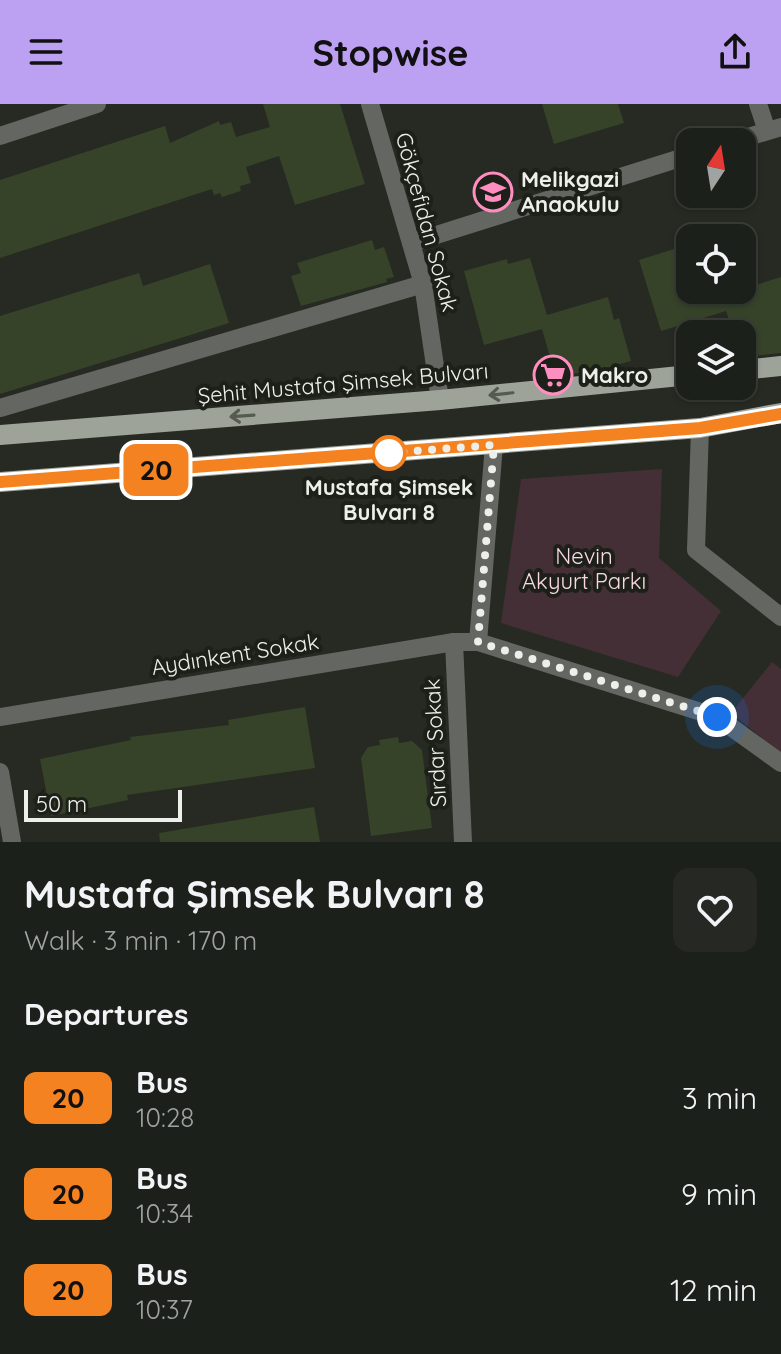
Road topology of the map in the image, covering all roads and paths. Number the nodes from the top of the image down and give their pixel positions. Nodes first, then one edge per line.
1 (97, 104) edge
2 (370, 104) edge
3 (758, 104) edge
4 (774, 129) edge
5 (0, 136) edge
6 (676, 159) edge
7 (411, 243) junction
8 (423, 284) junction
9 (781, 366) edge
10 (756, 369) edge
11 (676, 376) edge
12 (440, 400) junction
13 (0, 408) edge
14 (781, 413) edge
15 (700, 428) junction
16 (0, 435) edge
17 (494, 445) junction
18 (0, 482) edge
19 (781, 617) edge
20 (454, 642) junction
21 (478, 642) junction
22 (0, 717) edge
23 (781, 763) edge
24 (0, 772) edge
25 (12, 842) edge
26 (463, 842) edge

1 - 5 street
2 - 7 street, Gökçefidan Sokak
3 - 4 street
6 - 7 street
7 - 8 street, Gökçefidan Sokak
8 - 12 street, Gökçefidan Sokak
8 - 13 street
9 - 10 main road
11 -> 12 main road, Şehit Mustafa Şimsek Bulvarı
12 -> 16 main road, Şehit Mustafa Şimsek Bulvarı
14 - 15 main road
15 - 17 main road
15 - 19 street
17 - 18 main road
17 - 21 street
20 - 21 street, Aydınkent Sokak
20 - 22 street, Aydınkent Sokak
20 - 26 street, Sırdar Sokak
21 - 23 street, Aydınkent Sokak
24 - 25 street

